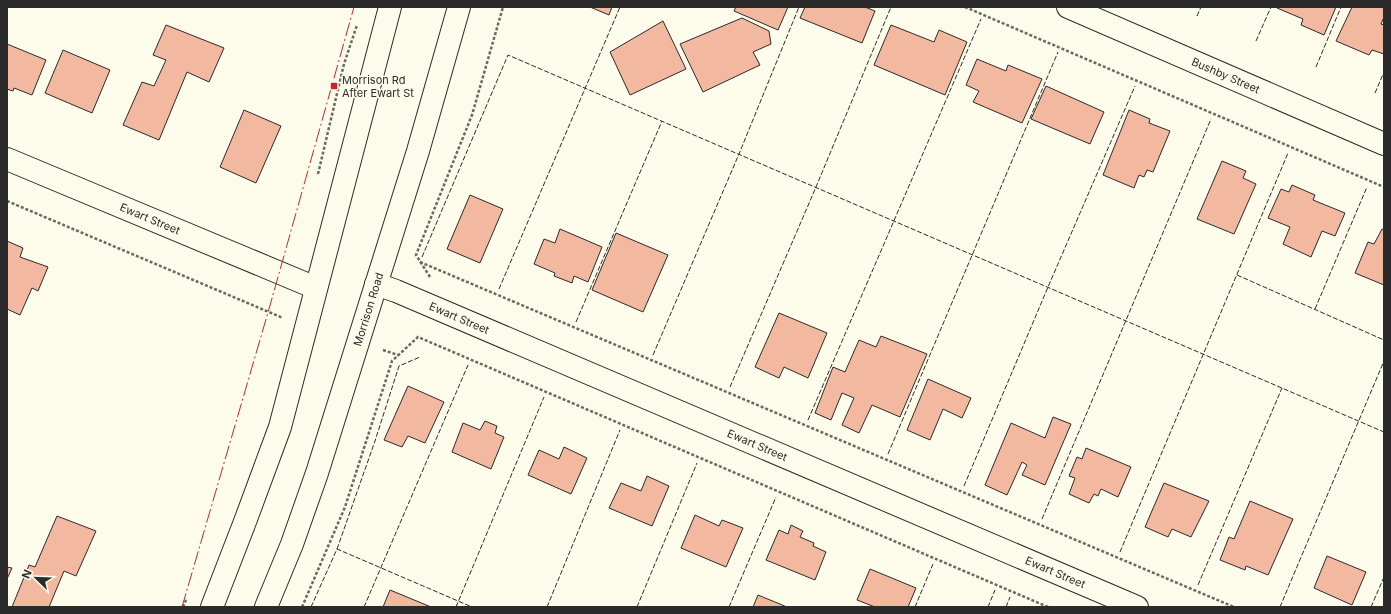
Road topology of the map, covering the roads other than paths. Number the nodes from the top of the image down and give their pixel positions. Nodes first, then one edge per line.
1 (390, 7) edge
2 (459, 7) edge
3 (1068, 7) edge
4 (1384, 144) edge
5 (7, 159) edge
6 (376, 284) junction
7 (316, 288) junction
8 (212, 607) edge
9 (266, 607) edge
10 (1137, 607) edge

1 - 7 street
2 - 6 street, Morrison Road
3 - 4 street, Bushby Street
5 - 7 street, Ewart Street
6 - 9 street, Morrison Road
6 - 10 street, Ewart Street
7 - 8 street

